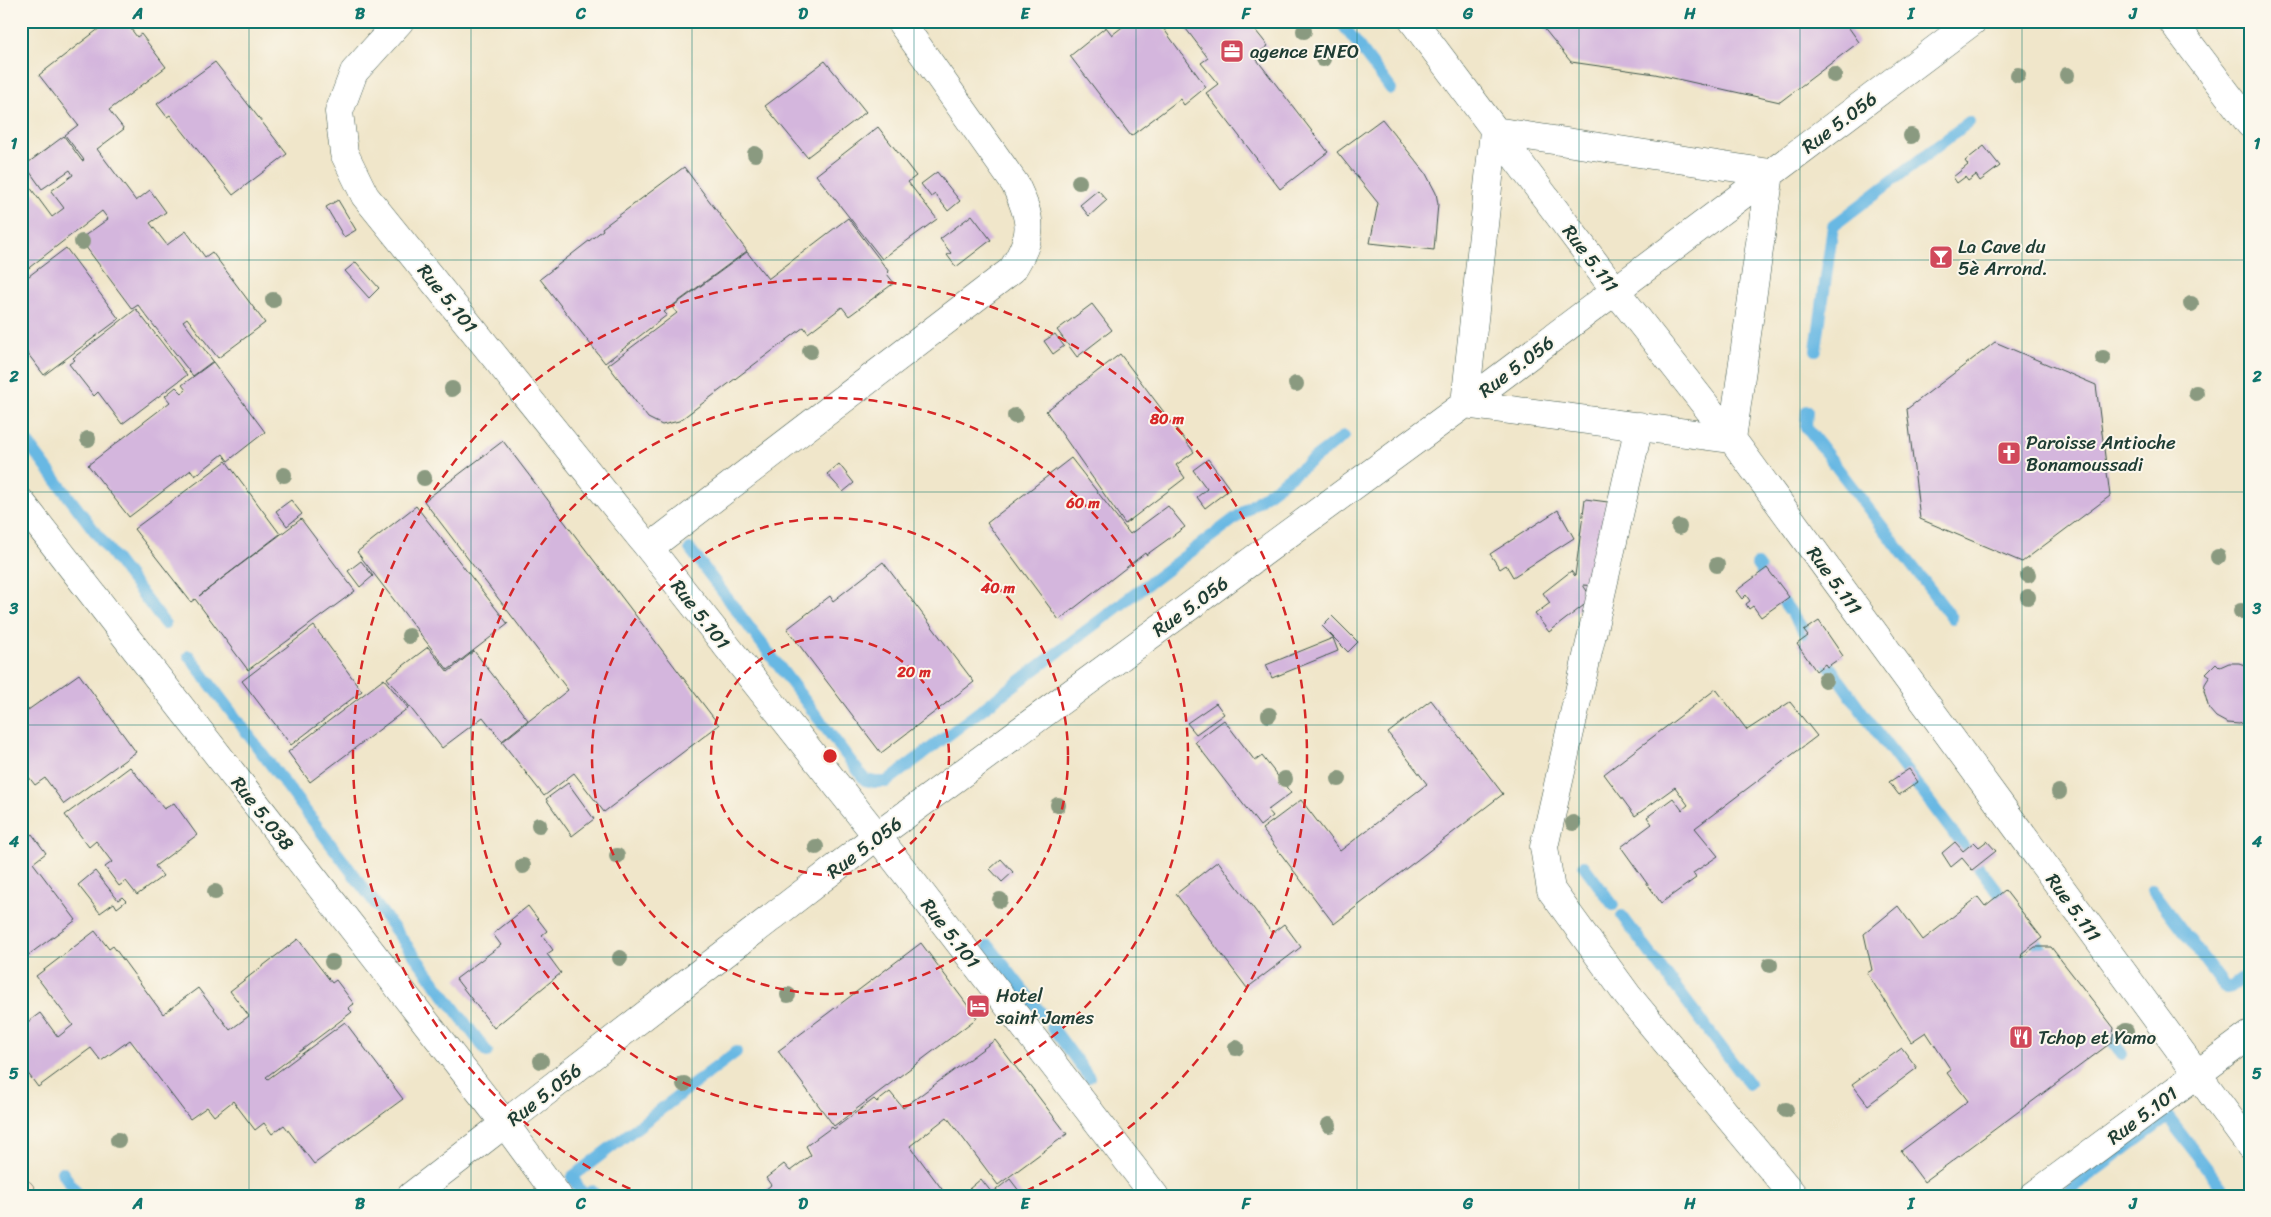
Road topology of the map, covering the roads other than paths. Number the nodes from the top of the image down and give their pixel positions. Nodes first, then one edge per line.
1 (400, 21) edge
2 (900, 21) edge
3 (1413, 21) edge
4 (1973, 21) edge
5 (2172, 21) edge
6 (2250, 124) edge
7 (1494, 132) junction
8 (1770, 174) junction
9 (1615, 290) junction
10 (1465, 404) junction
11 (1639, 426) junction
12 (1732, 439) junction
13 (21, 502) edge
14 (649, 548) junction
15 (877, 836) junction
16 (2250, 1035) edge
17 (2196, 1075) junction
18 (504, 1124) junction
19 (2250, 1146) edge
20 (411, 1196) edge
21 (558, 1196) edge
22 (1154, 1196) edge
23 (1794, 1196) edge
24 (2033, 1196) edge

1 - 14 street, Rue 5.101
2 - 14 street
3 - 7 street, Rue 5.111
4 - 8 street, Rue 5.056
5 - 6 street
7 - 8 street
7 - 9 street, Rue 5.111
7 - 10 street
8 - 9 street, Rue 5.056
8 - 12 street
9 - 10 street, Rue 5.056
9 - 12 street, Rue 5.111
10 - 11 street
10 - 15 street, Rue 5.056
11 - 12 street
11 - 23 street
12 - 17 street, Rue 5.111
13 - 18 street, Rue 5.038
14 - 15 street, Rue 5.101
15 - 18 street, Rue 5.056
15 - 22 street, Rue 5.101
16 - 17 street, Rue 5.101
17 - 19 street, Rue 5.111
17 - 24 street, Rue 5.101
18 - 20 street, Rue 5.056
18 - 21 street, Rue 5.038

